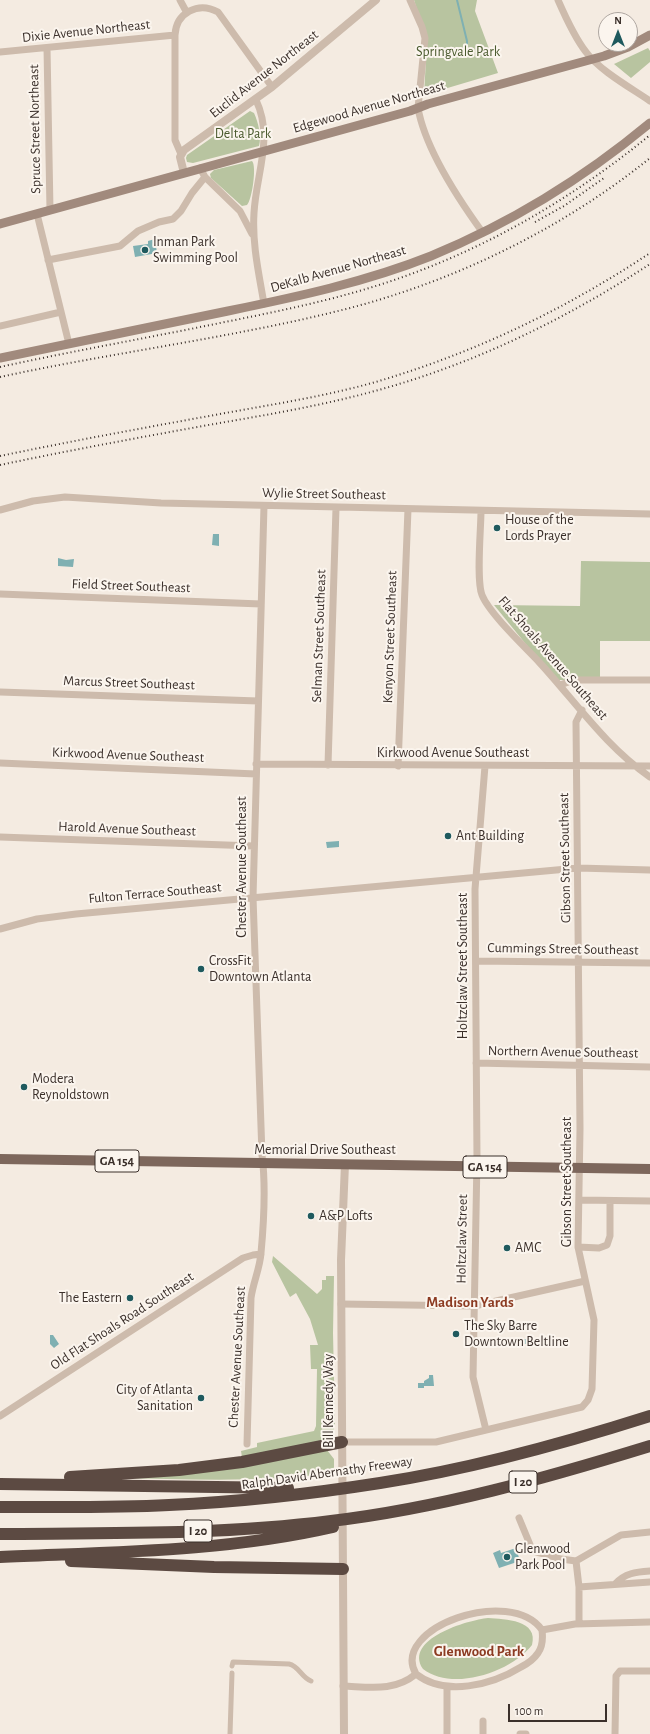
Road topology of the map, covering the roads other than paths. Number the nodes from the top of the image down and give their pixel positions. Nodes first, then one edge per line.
1 (180, 0) edge
2 (376, 0) edge
3 (410, 0) edge
4 (558, 0) edge
5 (187, 13) junction
6 (175, 35) junction
7 (650, 35) edge
8 (47, 48) junction
9 (0, 52) edge
10 (593, 59) junction
11 (272, 87) junction
12 (256, 100) junction
13 (650, 101) edge
14 (418, 108) junction
15 (650, 123) edge
16 (264, 151) junction
17 (181, 154) junction
18 (200, 168) junction
19 (184, 173) junction
20 (205, 178) junction
21 (50, 210) junction
22 (37, 214) junction
23 (0, 224) edge
24 (483, 233) junction
25 (253, 236) junction
26 (48, 260) junction
27 (264, 304) junction
28 (61, 312) junction
29 (0, 326) edge
30 (69, 344) junction
31 (0, 358) edge
32 (264, 506) junction
33 (336, 508) junction
34 (408, 509) junction
35 (0, 510) edge
36 (481, 511) junction
37 (650, 514) edge
38 (0, 594) edge
39 (261, 604) junction
40 (650, 680) edge
41 (560, 685) junction
42 (0, 692) edge
43 (258, 701) junction
44 (582, 710) junction
45 (0, 763) edge
46 (256, 764) junction
47 (328, 765) junction
48 (398, 766) junction
49 (485, 766) junction
50 (576, 766) junction
51 (634, 766) junction
52 (650, 766) edge
53 (256, 774) junction
54 (650, 777) edge
55 (0, 836) edge
56 (254, 846) junction
57 (578, 868) junction
58 (650, 870) edge
59 (476, 877) junction
60 (253, 898) junction
61 (0, 930) edge
62 (476, 961) junction
63 (579, 962) junction
64 (650, 963) edge
65 (476, 1063) junction
66 (580, 1065) junction
67 (650, 1067) edge
68 (0, 1159) edge
69 (263, 1163) junction
70 (345, 1164) junction
71 (477, 1166) junction
72 (579, 1168) junction
73 (650, 1169) edge
74 (579, 1200) junction
75 (610, 1201) junction
76 (650, 1202) edge
77 (578, 1247) junction
78 (261, 1254) junction
79 (585, 1281) junction
80 (341, 1304) junction
81 (474, 1306) junction
82 (650, 1411) edge
83 (0, 1416) edge
84 (650, 1416) edge
85 (634, 1421) junction
86 (486, 1430) junction
87 (342, 1442) junction
88 (247, 1444) dead end
89 (650, 1446) edge
90 (381, 1483) junction
91 (3, 1484) edge
92 (0, 1507) edge
93 (394, 1512) junction
94 (519, 1518) dead end
95 (650, 1532) edge
96 (0, 1534) edge
97 (0, 1558) edge
98 (576, 1561) junction
99 (343, 1569) junction
100 (650, 1571) edge
101 (650, 1582) edge
102 (615, 1584) junction
103 (579, 1587) junction
104 (650, 1622) edge
105 (579, 1624) junction
106 (542, 1630) junction
107 (232, 1666) dead end
108 (650, 1672) edge
109 (232, 1673) dead end
110 (416, 1674) junction
111 (311, 1682) dead end
112 (343, 1686) junction
113 (447, 1686) junction
114 (484, 1721) dead end
115 (230, 1734) edge
116 (344, 1734) edge
117 (447, 1734) edge
118 (483, 1734) edge
119 (520, 1734) edge
120 (526, 1734) edge
121 (615, 1734) edge

1 - 5 street
2 - 11 street, Euclid Avenue Northeast
3 - 14 street
4 - 10 street
5 - 6 street
5 - 11 street
6 - 8 street, Dixie Avenue Northeast
6 - 17 street
7 - 10 main road, Edgewood Avenue Northeast
8 - 9 street, Dixie Avenue Northeast
8 - 21 street, Spruce Street Northeast
10 - 13 street
10 - 14 main road, Edgewood Avenue Northeast
11 - 12 street, Euclid Avenue Northeast
12 - 16 street
12 - 17 street, Euclid Avenue Northeast
14 - 16 main road, Edgewood Avenue Northeast
14 - 24 street
15 - 24 main road, DeKalb Avenue Northeast
16 - 18 main road, Edgewood Avenue Northeast
16 - 25 street
17 - 19 street
18 - 19 main road, Edgewood Avenue Northeast
18 - 20 street
19 - 21 main road, Edgewood Avenue Northeast
20 - 25 street
20 - 26 street
21 - 22 main road, Edgewood Avenue Northeast
22 - 23 main road, Edgewood Avenue Northeast
22 - 26 street, Spruce Street Northeast
24 - 27 main road, DeKalb Avenue Northeast
25 - 27 street
26 - 28 street, Spruce Street Northeast
27 - 30 main road, DeKalb Avenue Northeast
28 - 29 street
28 - 30 street, Spruce Street Northeast
30 - 31 main road, DeKalb Avenue Northeast
32 - 33 street, Wylie Street Southeast
32 - 35 street, Wylie Street Southeast
32 - 39 street, Chester Avenue Southeast
33 - 34 street, Wylie Street Southeast
33 - 47 street, Selman Street Southeast
34 - 36 street, Wylie Street Southeast
34 - 48 street, Kenyon Street Southeast
36 - 37 street, Wylie Street Southeast
36 - 41 street, Flat Shoals Avenue Southeast
38 - 39 street, Field Street Southeast
39 - 43 street, Chester Avenue Southeast
40 - 41 street
41 - 44 street, Flat Shoals Avenue Southeast
42 - 43 street, Marcus Street Southeast
43 - 46 street, Chester Avenue Southeast
44 - 50 street, Gibson Street Southeast
44 - 51 street, Flat Shoals Avenue Southeast
45 - 53 street, Kirkwood Avenue Southeast
46 - 47 street, Kirkwood Avenue Southeast
46 - 53 street, Chester Avenue Southeast
47 - 48 street, Kirkwood Avenue Southeast
48 - 49 street, Kirkwood Avenue Southeast
49 - 50 street, Kirkwood Avenue Southeast
49 - 59 street, Holtzclaw Street Southeast
50 - 51 street, Kirkwood Avenue Southeast
50 - 57 street, Gibson Street Southeast
51 - 52 street, Kirkwood Avenue Southeast
51 - 54 street, Flat Shoals Avenue Southeast
53 - 56 street, Chester Avenue Southeast
55 - 56 street, Harold Avenue Southeast
56 - 60 street, Chester Avenue Southeast
57 - 58 street, Fulton Terrace Southeast
57 - 59 street, Fulton Terrace Southeast
57 - 63 street, Gibson Street Southeast
59 - 60 street, Fulton Terrace Southeast
59 - 62 street, Holtzclaw Street Southeast
60 - 61 street, Fulton Terrace Southeast
60 - 69 street, Chester Avenue Southeast
62 - 63 street, Cummings Street Southeast
62 - 65 street, Holtzclaw Street Southeast
63 - 64 street, Cummings Street Southeast
63 - 66 street, Gibson Street Southeast
65 - 66 street, Northern Avenue Southeast
65 - 71 street, Holtzclaw Street Southeast
66 - 67 street, Northern Avenue Southeast
66 - 72 street, Gibson Street Southeast
68 - 69 main road, Memorial Drive Southeast / GA 154
69 - 70 main road, Memorial Drive Southeast / GA 154
69 - 78 street, Chester Avenue Southeast
70 - 71 main road, Memorial Drive Southeast / GA 154
70 - 80 street, Bill Kennedy Way
71 - 72 main road, Memorial Drive Southeast / GA 154
71 - 81 street, Holtzclaw Street
72 - 73 main road, Memorial Drive Southeast / GA 154
72 - 74 street, Gibson Street Southeast
74 - 75 street
74 - 77 street, Gibson Street Southeast
75 - 76 street
75 - 77 street
77 - 79 street, Gibson Street Southeast
78 - 83 street, Old Flat Shoals Road Southeast
78 - 88 street, Chester Avenue Southeast
79 - 81 street
79 - 86 street, Gibson Street Southeast
80 - 81 street
80 - 87 street, Bill Kennedy Way
81 - 86 street, Holtzclaw Street
82 - 85 highway
84 - 85 highway, Ralph David Abernathy Freeway / I 20
85 - 90 highway, Ralph David Abernathy Freeway / I 20
86 - 87 street, Gibson Street Southeast
87 - 91 highway
87 - 99 street, Bill Kennedy Way
89 - 93 highway, I 20
90 - 91 highway
90 - 92 highway, Ralph David Abernathy Freeway / I 20
93 - 96 highway, I 20
93 - 97 highway
94 - 98 street
95 - 98 street
97 - 99 highway
98 - 103 street
99 - 112 street, Bill Kennedy Way
100 - 102 street
101 - 102 street
102 - 103 street
103 - 105 street
104 - 105 street
105 - 106 street
106 - 110 street
106 - 113 street
107 - 111 street
108 - 121 street
109 - 115 street
110 - 112 street
110 - 113 street
112 - 116 street, Bill Kennedy Way
113 - 117 street
114 - 118 street
119 - 120 street

